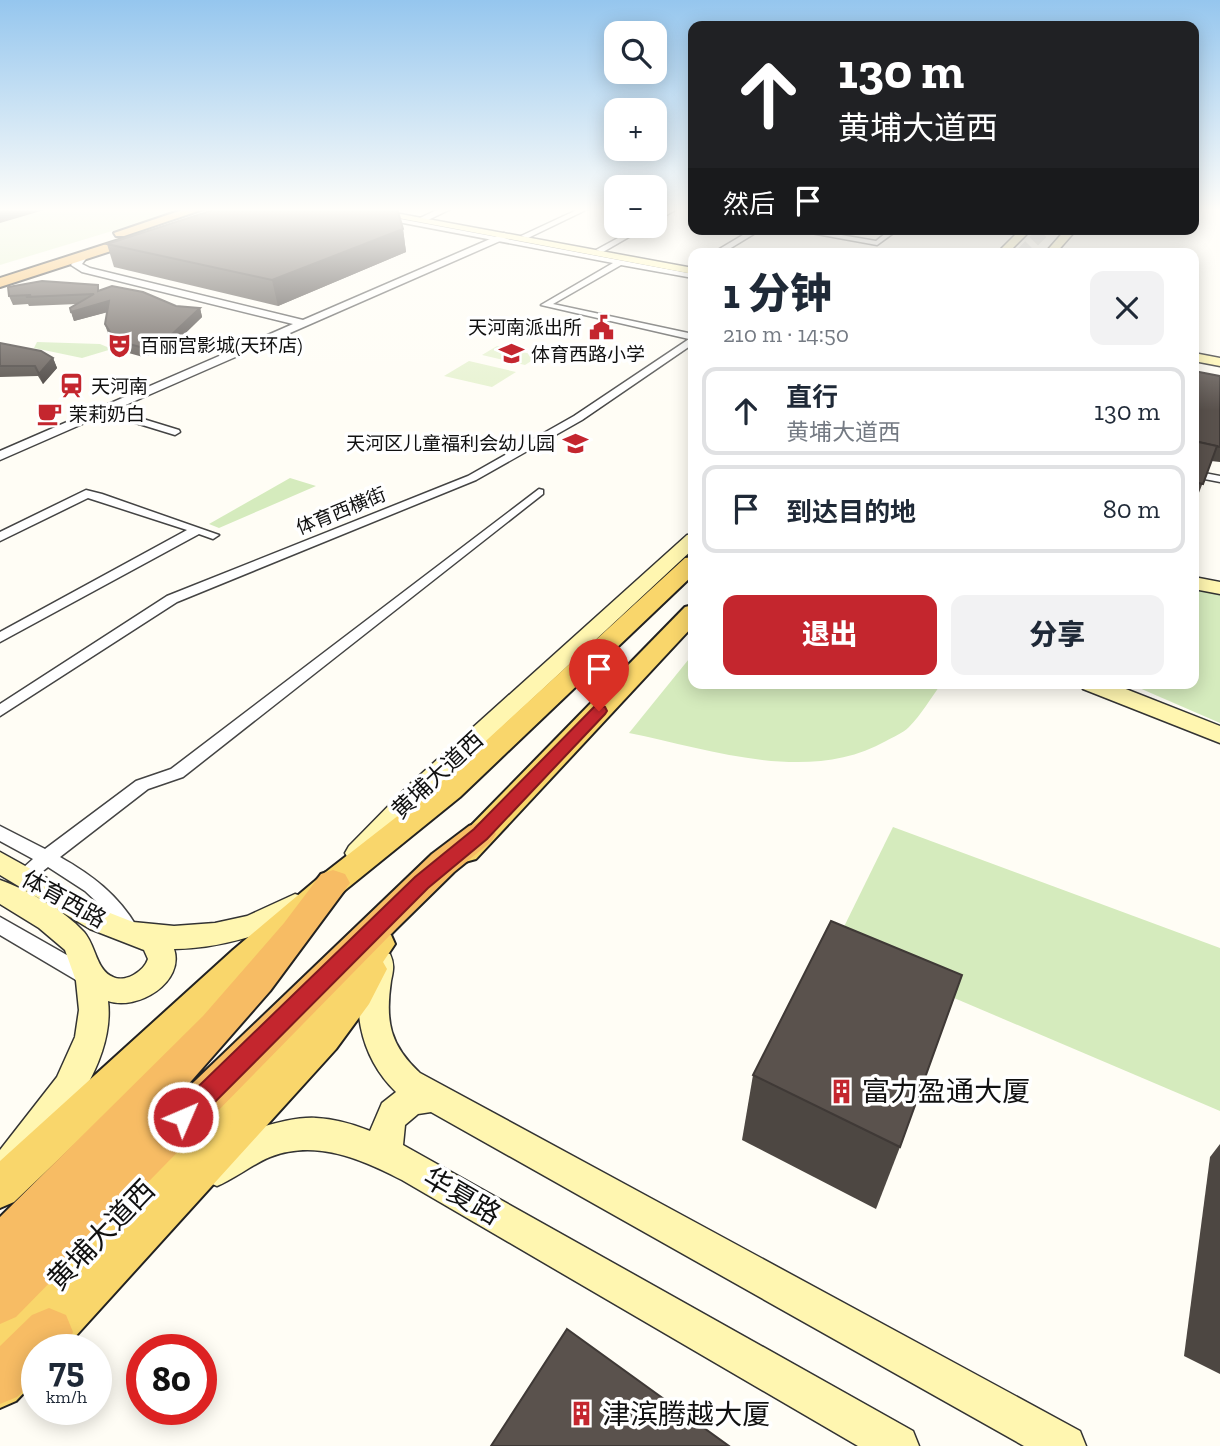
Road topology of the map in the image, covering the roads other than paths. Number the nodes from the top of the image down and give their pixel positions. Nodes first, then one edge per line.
1 (23, 275) edge
2 (108, 275) edge
3 (410, 275) edge
4 (596, 275) edge
5 (0, 283) edge
6 (303, 323) junction
7 (688, 337) edge
8 (688, 341) edge
9 (1199, 358) edge
10 (1220, 362) edge
11 (1199, 366) edge
12 (1220, 369) edge
13 (104, 410) junction
14 (174, 432) dead end
15 (3, 452) edge
16 (1199, 475) edge
17 (1220, 480) edge
18 (539, 492) dead end
19 (197, 530) junction
20 (213, 535) dead end
21 (0, 537) edge
22 (688, 544) edge
23 (688, 567) edge
24 (1199, 584) edge
25 (1220, 588) edge
26 (688, 619) edge
27 (0, 638) edge
28 (1105, 689) edge
29 (0, 711) edge
30 (1220, 734) edge
31 (0, 833) edge
32 (480, 834) junction
33 (45, 860) junction
34 (8, 877) edge
35 (333, 883) junction
36 (0, 925) edge
37 (130, 933) junction
38 (387, 934) junction
39 (90, 978) junction
40 (430, 1097) junction
41 (388, 1155) junction
42 (0, 1177) edge
43 (0, 1188) edge
44 (0, 1248) edge
45 (0, 1301) edge
46 (49, 1332) junction
47 (0, 1339) edge
48 (0, 1380) edge
49 (0, 1385) edge
50 (898, 1446) edge
51 (1065, 1446) edge

1 - 5 highway
2 - 6 street
3 - 6 street
4 - 7 street
6 - 13 street
8 - 29 street, 体育西横街
9 - 10 main road
11 - 12 main road
13 - 14 street
13 - 15 street
16 - 17 street
18 - 33 street
19 - 20 street
19 - 21 street
19 - 27 street
22 - 35 main road, 黄埔大道西
23 - 35 main road
24 - 25 main road
26 - 32 main road, 黄埔大道西
28 - 30 main road
31 - 33 street
32 - 38 main road, 黄埔大道西
32 - 45 highway
33 - 34 street
33 - 37 street
34 - 37 main road, 体育西路
34 - 39 main road, 体育西路
35 - 37 main road, 体育西路
35 - 43 main road, 黄埔大道西
35 - 44 highway
36 - 39 street
37 - 39 main road
38 - 40 main road
38 - 46 main road
38 - 47 main road, 黄埔大道西
39 - 42 main road
40 - 41 main road
40 - 51 main road
41 - 46 main road, 华夏路
41 - 50 main road, 华夏路
46 - 48 highway
46 - 49 main road

